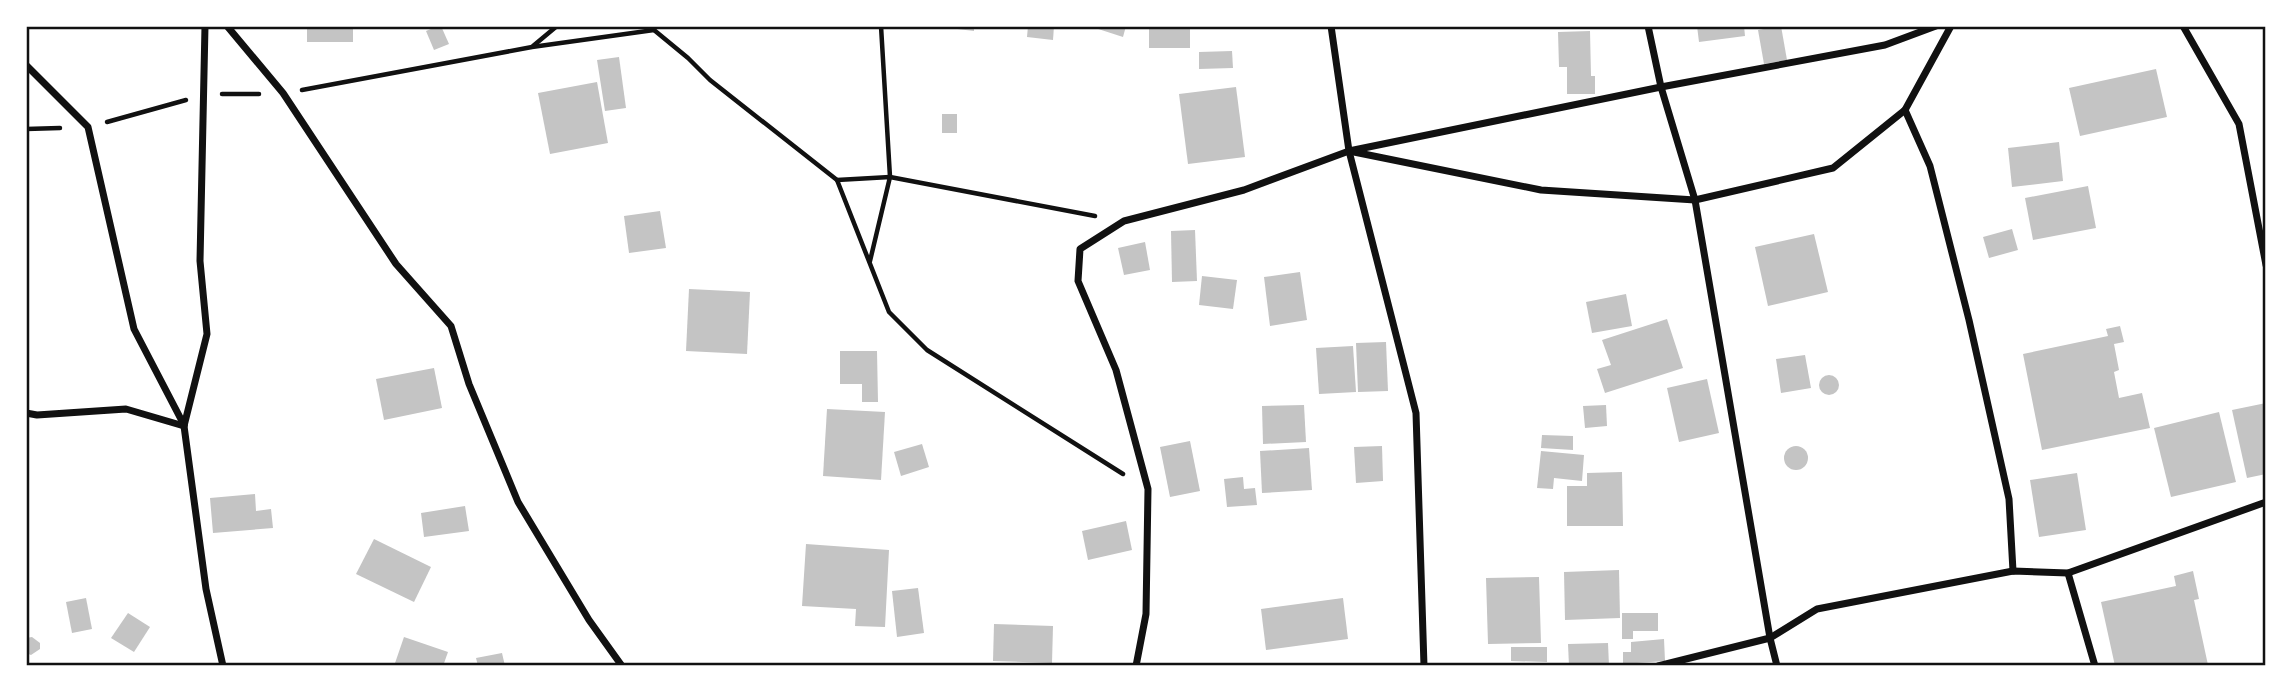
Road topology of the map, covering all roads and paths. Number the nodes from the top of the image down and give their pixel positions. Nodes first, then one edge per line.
1 (205, 26) edge
2 (228, 26) edge
3 (557, 26) edge
4 (881, 26) edge
5 (1331, 26) edge
6 (1648, 26) edge
7 (1936, 26) edge
8 (1951, 26) edge
9 (2182, 26) edge
10 (654, 28) edge
11 (532, 47) junction
12 (26, 65) edge
13 (1661, 87) junction
14 (283, 93) junction
15 (204, 94) junction
16 (1905, 110) junction
17 (88, 127) junction
18 (26, 129) edge
19 (1349, 151) junction
20 (890, 177) junction
21 (837, 180) junction
22 (1695, 200) junction
23 (1124, 221) junction
24 (870, 262) junction
25 (2266, 265) edge
26 (26, 413) edge
27 (184, 426) junction
28 (1148, 489) junction
29 (2266, 502) edge
30 (2013, 571) junction
31 (2067, 573) junction
32 (1770, 638) junction
33 (223, 666) edge
34 (622, 666) edge
35 (1136, 666) edge
36 (1424, 666) edge
37 (1658, 666) edge
38 (1777, 666) edge
39 (2095, 666) edge

1 - 15 street
2 - 14 street
3 - 11 path
4 - 20 path
5 - 19 street
6 - 13 street
7 - 13 street
8 - 16 street
9 - 25 street
10 - 11 path
10 - 21 path
11 - 14 path
12 - 17 street
13 - 19 street
13 - 22 street
14 - 15 path
14 - 34 street
15 - 17 path
15 - 27 street
16 - 22 street
16 - 30 street
17 - 18 path
17 - 27 street
19 - 22 street
19 - 23 street
19 - 36 street
20 - 21 path
20 - 23 path
20 - 24 path
21 - 24 path
22 - 32 street
23 - 28 street
24 - 28 path
26 - 27 street
27 - 33 street
28 - 35 street
29 - 31 street
30 - 31 street
30 - 32 street
31 - 39 street
32 - 37 street
32 - 38 street

